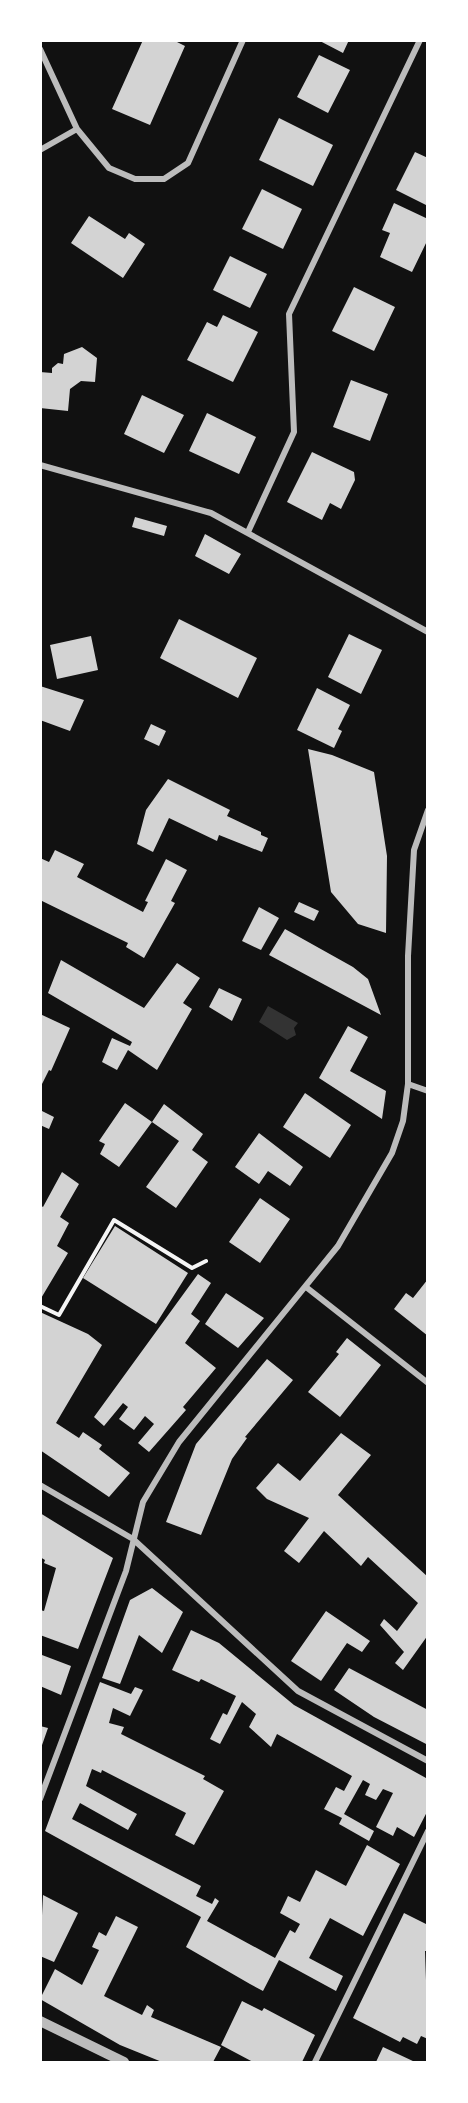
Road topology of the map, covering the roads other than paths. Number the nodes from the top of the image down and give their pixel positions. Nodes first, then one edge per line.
1 (243, 40) edge
2 (420, 40) edge
3 (40, 49) edge
4 (77, 129) junction
5 (40, 150) edge
6 (40, 465) edge
7 (248, 532) junction
8 (428, 632) edge
9 (428, 810) edge
10 (408, 1084) junction
11 (428, 1091) edge
12 (306, 1287) junction
13 (428, 1383) edge
14 (40, 1485) edge
15 (133, 1539) junction
16 (428, 1761) edge
17 (40, 1799) edge
18 (428, 1831) edge
19 (40, 2021) edge
20 (124, 2062) edge
21 (315, 2062) edge

1 - 4 street
2 - 7 street
3 - 4 street
4 - 5 street
6 - 7 street
7 - 8 street
9 - 10 street
10 - 11 street
10 - 12 street
12 - 13 street
12 - 15 street
14 - 15 street
15 - 16 street
15 - 17 street
18 - 21 street
19 - 20 street

